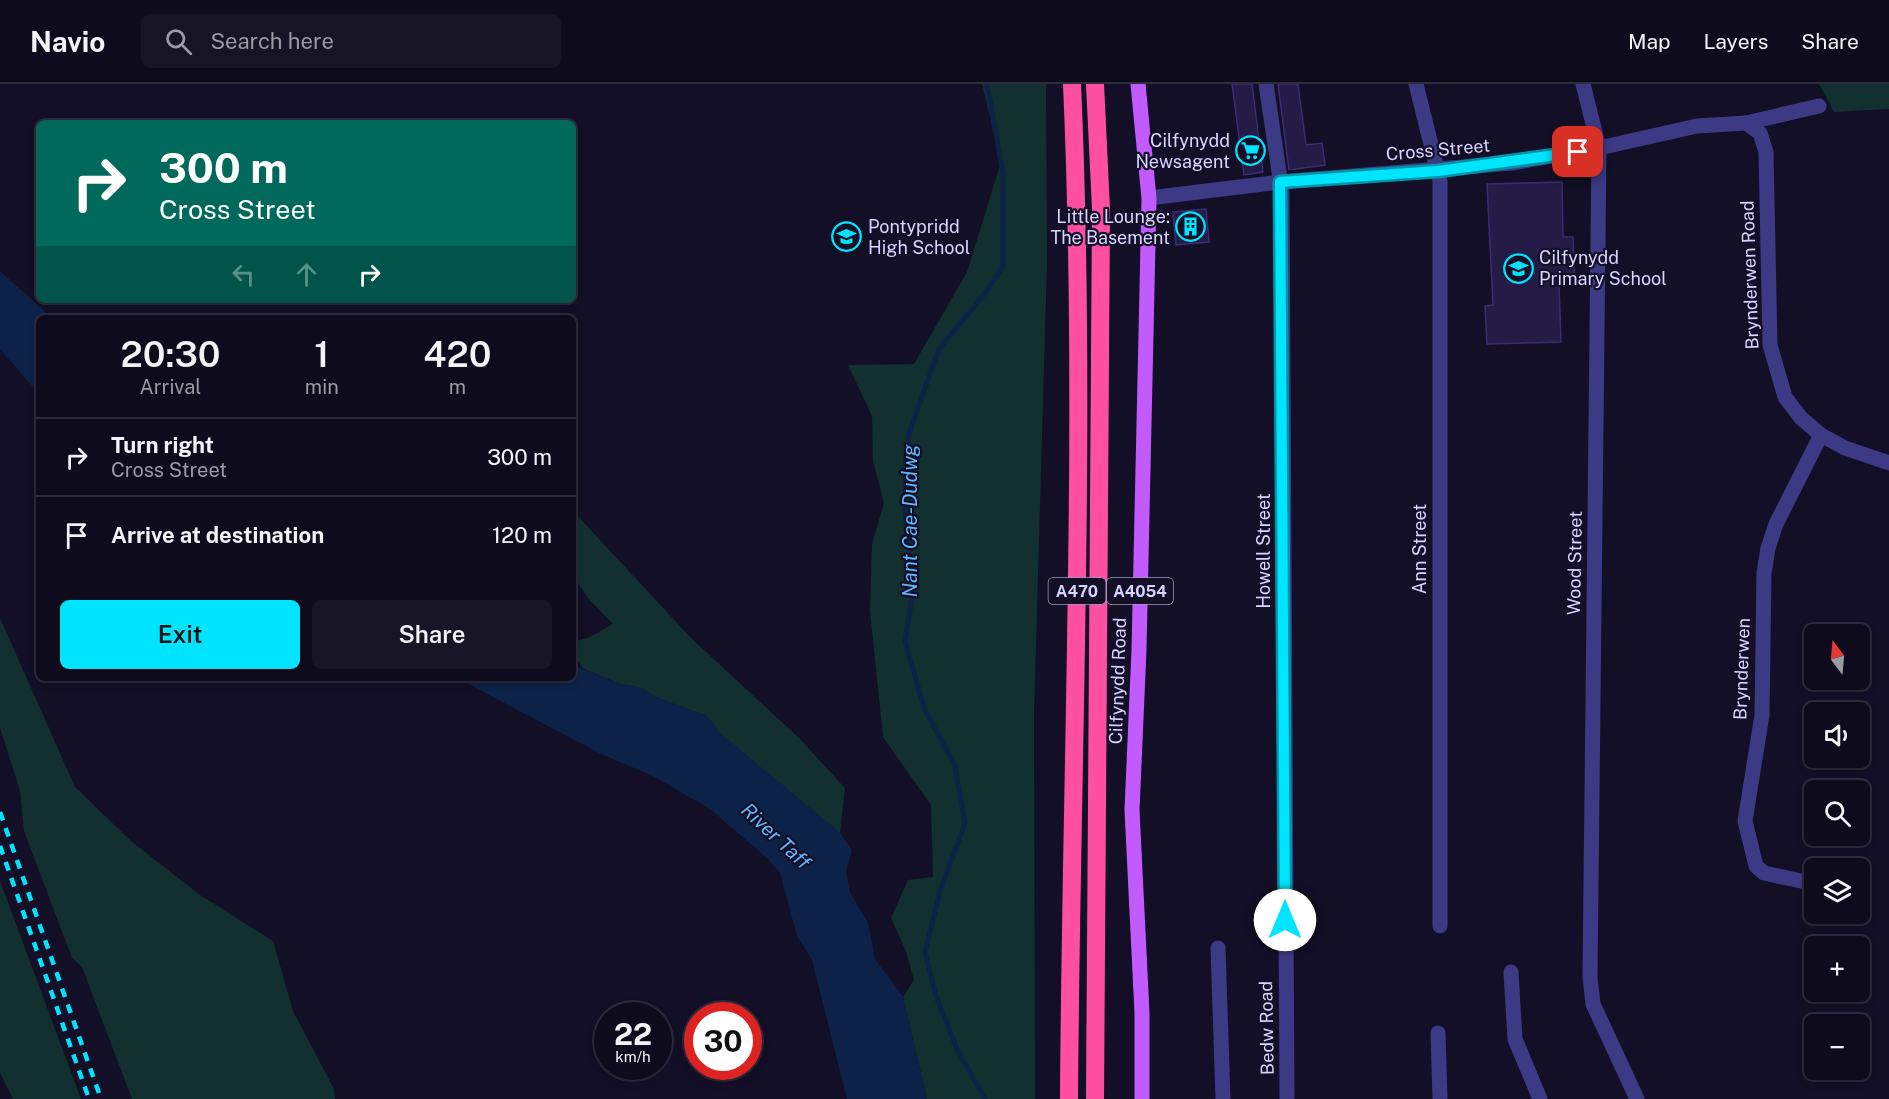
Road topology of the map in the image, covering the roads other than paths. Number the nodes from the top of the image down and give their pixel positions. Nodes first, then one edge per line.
1 (1072, 84) edge
2 (1095, 84) edge
3 (1138, 84) edge
4 (1266, 84) edge
5 (1416, 84) edge
6 (1583, 84) edge
7 (1819, 106) dead end
8 (1746, 123) junction
9 (1599, 148) junction
10 (1438, 171) junction
11 (1280, 182) junction
12 (1149, 198) junction
13 (1821, 435) junction
14 (1889, 463) edge
15 (1801, 881) dead end
16 (1285, 920) joint
17 (1440, 926) dead end
18 (1218, 948) dead end
19 (1511, 972) dead end
20 (1438, 1033) dead end
21 (1069, 1099) edge
22 (1095, 1099) edge
23 (1142, 1099) edge
24 (1223, 1099) edge
25 (1287, 1099) edge
26 (1440, 1099) edge
27 (1540, 1099) edge
28 (1637, 1099) edge

1 - 21 highway, A470
2 - 22 highway, A470
3 - 12 main road, Cilfynydd Road / A4054
4 - 11 street, Howell Street
5 - 10 street, Ann Street
6 - 9 street, Wood Street
7 - 8 street
8 - 9 street, Cross Street
8 - 13 street, Brynderwen Road
9 - 10 street, Cross Street
9 - 28 street, Wood Street
10 - 11 street, Cross Street
10 - 17 street, Ann Street
11 - 12 street, Cross Street
11 - 16 street, Howell Street
12 - 23 main road, Cilfynydd Road / A4054
13 - 14 street, Brynderwen Road
13 - 15 street, Brynderwen
16 - 25 street, Bedw Road
18 - 24 street
19 - 27 street
20 - 26 street

